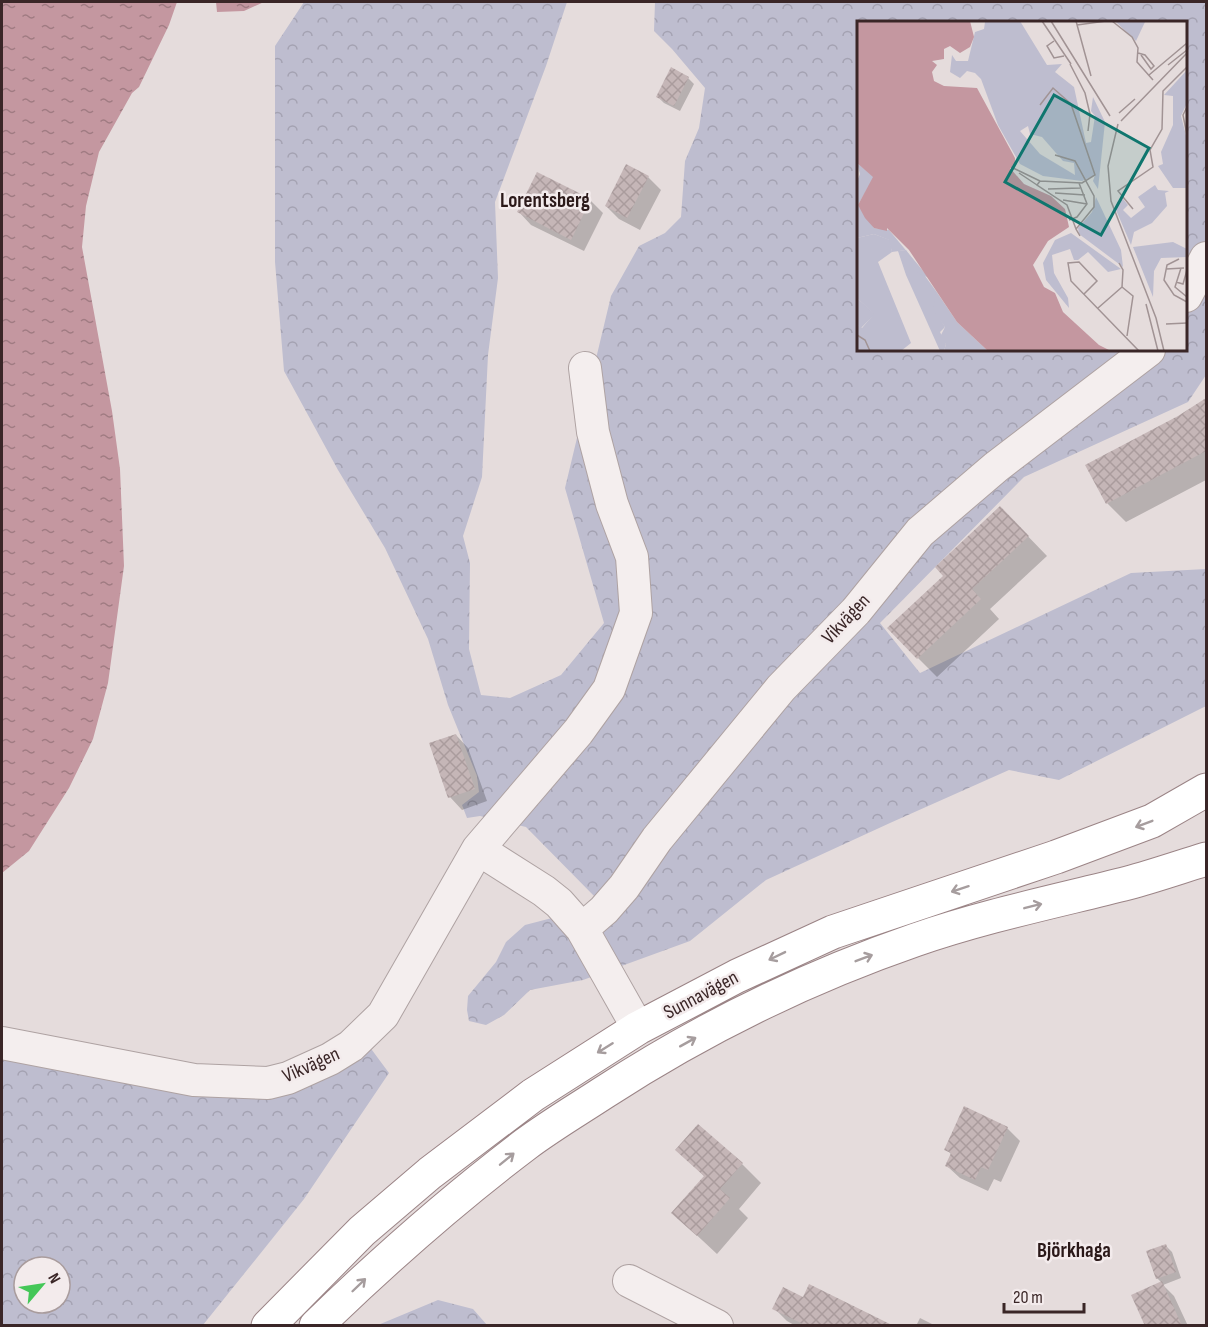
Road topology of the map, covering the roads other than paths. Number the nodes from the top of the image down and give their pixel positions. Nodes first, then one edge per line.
1 (1206, 258) edge
2 (1187, 292) edge
3 (1148, 351) edge
4 (585, 368) dead end
5 (1206, 790) edge
6 (478, 849) junction
7 (1206, 859) edge
8 (582, 929) junction
9 (638, 1028) junction
10 (2, 1043) edge
11 (629, 1281) dead end
12 (268, 1326) edge
13 (316, 1326) edge
14 (717, 1326) edge

1 - 2 street
3 - 8 street, Vikvägen
4 - 6 street, Vikvägen
5 -> 9 highway, Sunnavägen
6 - 8 street
6 - 10 street, Vikvägen
13 -> 7 highway, Sunnavägen
8 - 9 street
9 -> 12 highway, Sunnavägen
11 - 14 street

